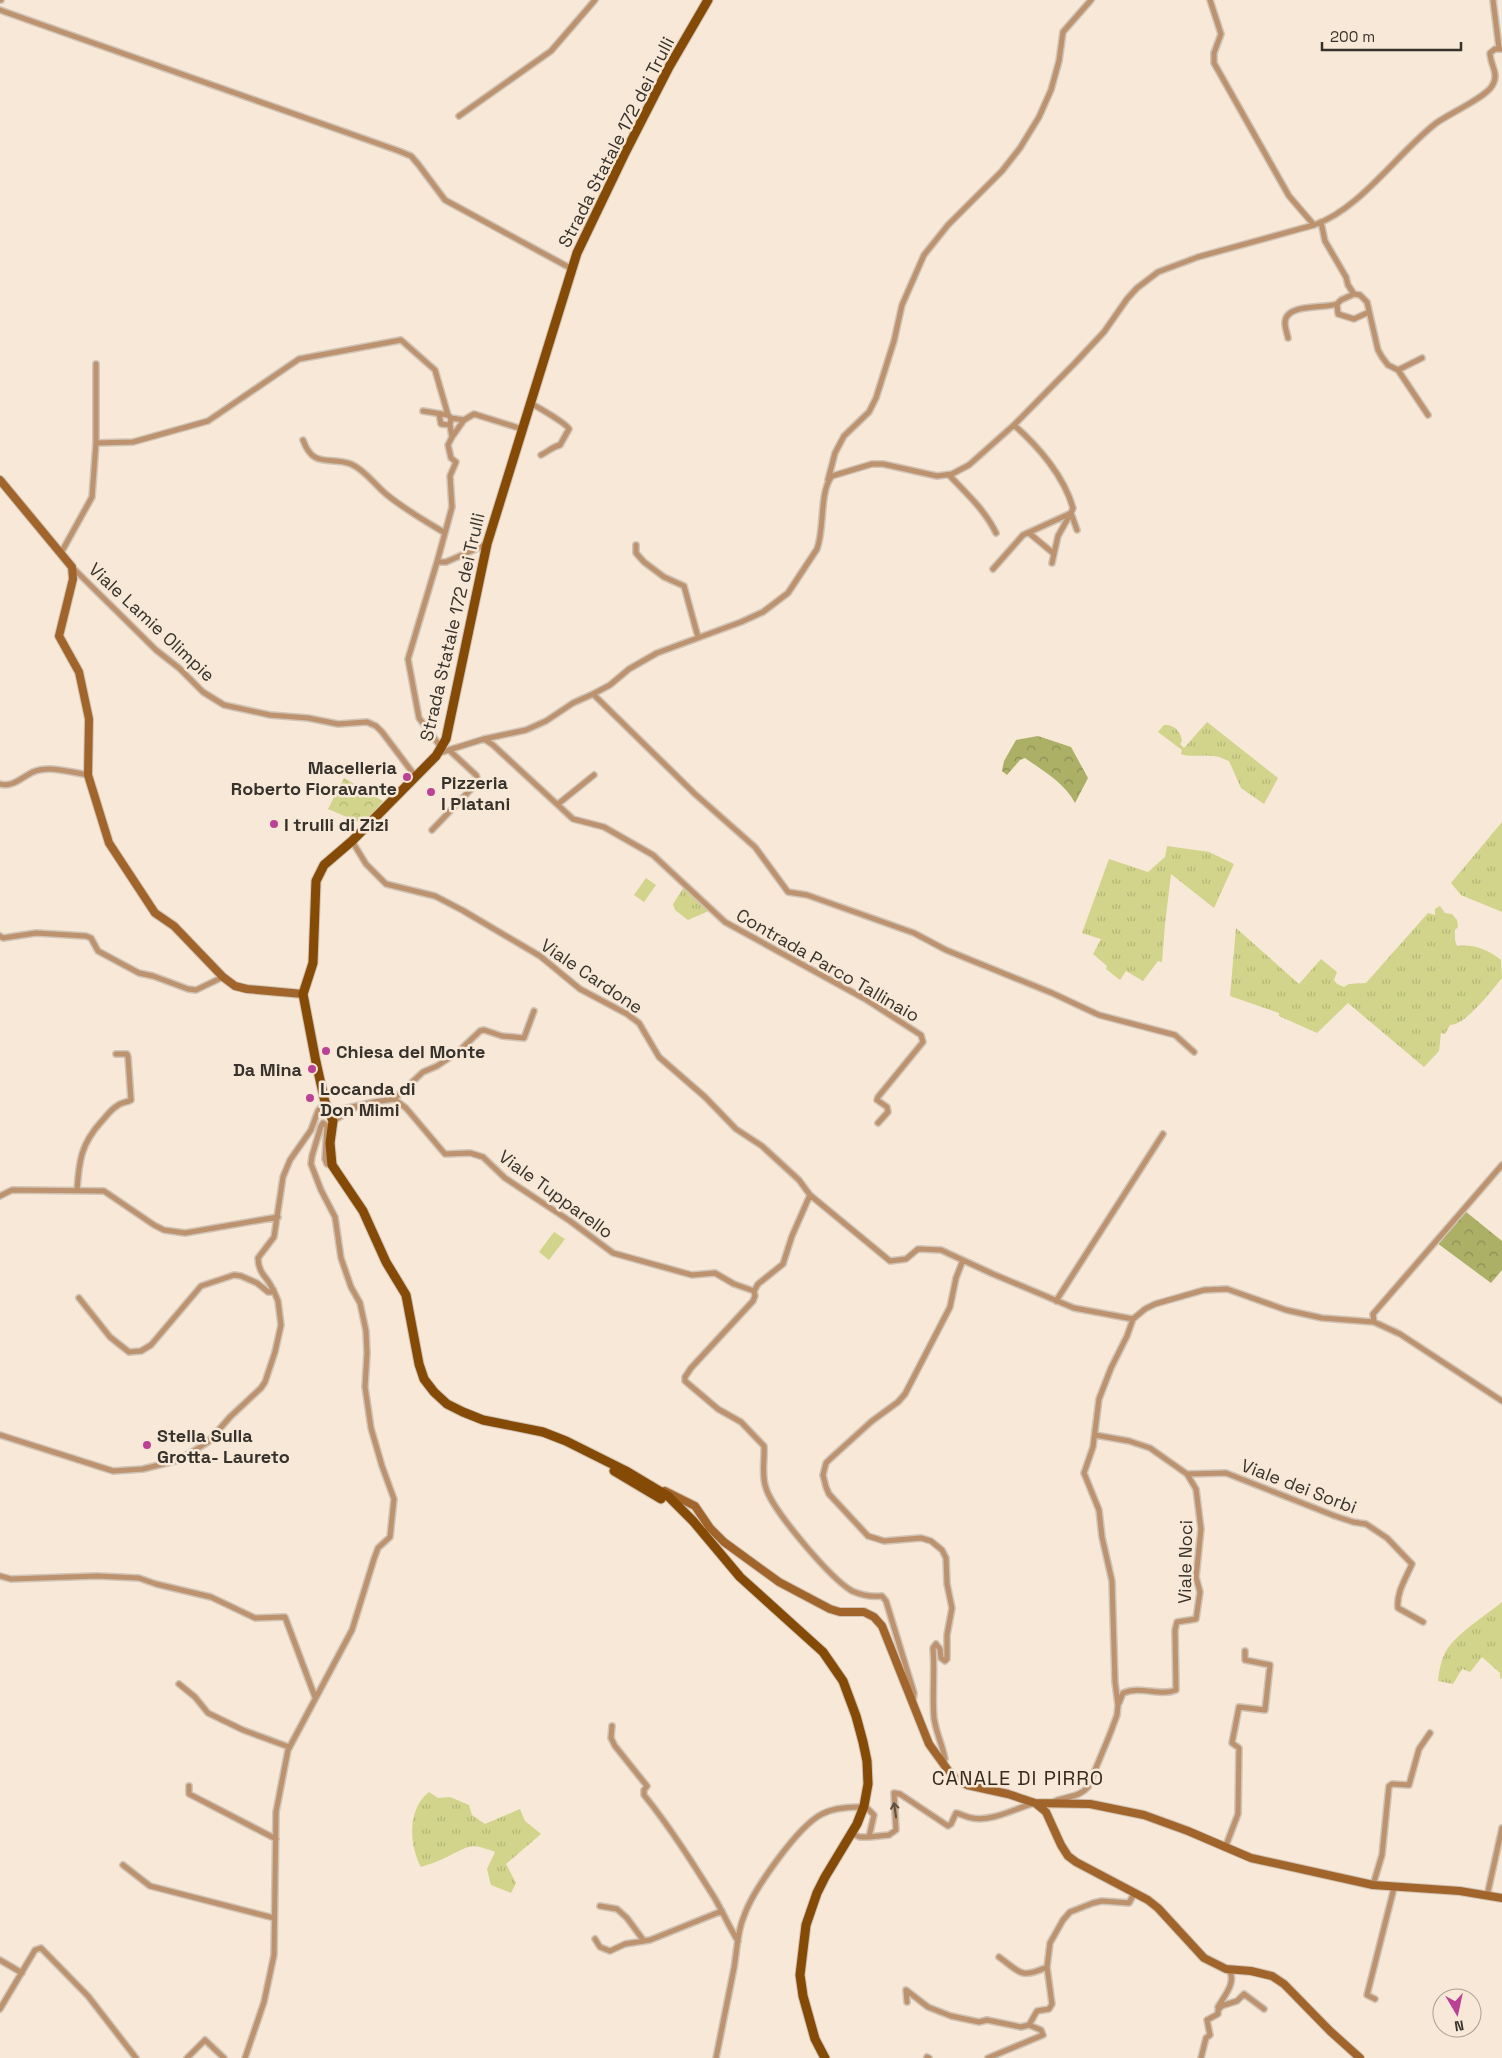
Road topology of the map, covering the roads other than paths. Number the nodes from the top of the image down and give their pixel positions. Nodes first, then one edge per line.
1 (595, 0) edge
2 (708, 0) edge
3 (1091, 0) edge
4 (1210, 0) edge
5 (1493, 0) edge
6 (0, 10) edge
7 (1500, 49) edge
8 (459, 116) dead end
9 (1321, 222) junction
10 (1314, 225) junction
11 (572, 270) junction
12 (1354, 294) junction
13 (1337, 304) junction
14 (1369, 312) junction
15 (1288, 338) dead end
16 (1422, 358) dead end
17 (96, 364) dead end
18 (1398, 370) junction
19 (530, 403) junction
20 (423, 411) dead end
21 (438, 414) junction
22 (1428, 415) dead end
23 (449, 416) junction
24 (464, 420) junction
25 (1014, 425) junction
26 (450, 426) junction
27 (522, 429) junction
28 (452, 437) junction
29 (303, 440) dead end
30 (96, 443) junction
31 (541, 455) dead end
32 (949, 475) junction
33 (0, 480) edge
34 (828, 480) junction
35 (1072, 513) junction
36 (1077, 530) dead end
37 (1028, 532) junction
38 (445, 533) junction
39 (996, 533) dead end
40 (487, 544) junction
41 (636, 545) dead end
42 (61, 553) junction
43 (1053, 553) junction
44 (437, 562) junction
45 (1052, 563) dead end
46 (72, 567) junction
47 (993, 569) dead end
48 (698, 637) junction
49 (593, 694) junction
50 (484, 739) junction
51 (443, 750) junction
52 (88, 775) junction
53 (594, 775) dead end
54 (416, 777) junction
55 (0, 784) edge
56 (558, 804) junction
57 (432, 830) dead end
58 (352, 841) junction
59 (0, 936) edge
60 (223, 977) junction
61 (303, 994) junction
62 (534, 1011) dead end
63 (1194, 1052) dead end
64 (116, 1054) dead end
65 (394, 1099) junction
66 (325, 1102) junction
67 (359, 1105) junction
68 (330, 1112) junction
69 (333, 1121) junction
70 (878, 1123) dead end
71 (1163, 1134) dead end
72 (332, 1165) junction
73 (1502, 1165) edge
74 (77, 1190) junction
75 (810, 1195) junction
76 (0, 1196) edge
77 (278, 1217) junction
78 (963, 1260) junction
79 (273, 1289) junction
80 (754, 1291) junction
81 (79, 1298) dead end
82 (1056, 1301) junction
83 (1132, 1319) junction
84 (1374, 1322) junction
85 (1502, 1401) edge
86 (0, 1435) edge
87 (1095, 1436) junction
88 (555, 1437) junction
89 (1186, 1474) junction
90 (682, 1506) junction
91 (0, 1576) edge
92 (1423, 1622) dead end
93 (1245, 1651) dead end
94 (179, 1684) dead end
95 (315, 1698) junction
96 (913, 1704) junction
97 (1118, 1705) junction
98 (612, 1726) dead end
99 (1430, 1733) dead end
100 (289, 1747) junction
101 (942, 1762) junction
102 (189, 1786) dead end
103 (1052, 1802) junction
104 (1035, 1803) junction
105 (859, 1807) dead end
106 (868, 1809) dead end
107 (1502, 1828) edge
108 (852, 1834) junction
109 (869, 1837) junction
110 (276, 1839) junction
111 (1225, 1848) junction
112 (123, 1865) dead end
113 (1373, 1886) junction
114 (1394, 1888) junction
115 (1135, 1892) junction
116 (1486, 1896) junction
117 (1502, 1898) edge
118 (600, 1906) dead end
119 (722, 1911) junction
120 (274, 1918) junction
121 (595, 1939) dead end
122 (644, 1940) junction
123 (738, 1942) junction
124 (999, 1957) dead end
125 (0, 1960) edge
126 (1047, 1967) junction
127 (1229, 1970) junction
128 (22, 1973) junction
129 (1375, 1999) dead end
130 (907, 2002) dead end
131 (1222, 2006) junction
132 (1264, 2008) dead end
133 (0, 2009) edge
134 (1029, 2024) junction
135 (136, 2058) edge
136 (187, 2058) edge
137 (224, 2058) edge
138 (245, 2058) edge
139 (716, 2058) edge
140 (825, 2058) edge
141 (988, 2058) edge
142 (1201, 2058) edge
143 (1360, 2058) edge

1 - 8 street
2 - 11 main road, Strada Statale 172 dei Trulli
3 - 34 street
4 - 10 street
5 - 7 street
6 - 11 street
7 - 9 street
9 - 10 street
9 - 12 street
10 - 25 street
11 - 19 main road, Strada Statale 172 dei Trulli
12 - 13 street
12 - 14 street
13 - 14 street
13 - 15 street
14 - 18 street
16 - 18 street
17 - 30 street
18 - 22 street
19 - 27 main road, Strada Statale 172 dei Trulli
19 - 31 street
20 - 21 street
21 - 23 street
21 - 26 street
23 - 24 street
23 - 26 street
23 - 30 street
24 - 27 street
24 - 28 street
25 - 32 street
25 - 35 street
26 - 28 street
27 - 40 main road, Strada Statale 172 dei Trulli
28 - 38 street
29 - 38 street
30 - 42 street
32 - 34 street
32 - 39 street
33 - 42 street, Viale Lamie Olimpie
34 - 48 street
35 - 36 street
35 - 37 street
35 - 43 street
37 - 43 street
37 - 47 street
38 - 44 street
40 - 44 street
40 - 51 main road, Strada Statale 172 dei Trulli
41 - 48 street
42 - 46 street, Viale Lamie Olimpie
43 - 45 street
44 - 51 street
46 - 52 street
46 - 54 street, Viale Lamie Olimpie
48 - 49 street
49 - 50 street
49 - 63 street
50 - 51 street
50 - 56 street, Contrada Parco Tallinaio
51 - 54 main road, Strada Statale 172 dei Trulli
51 - 57 street
52 - 55 street
52 - 60 street
53 - 56 street
54 - 58 main road, Strada Statale 172 dei Trulli
56 - 70 street, Contrada Parco Tallinaio
58 - 61 main road, Strada Statale 172 dei Trulli
58 - 75 street, Viale Cardone
59 - 60 street
60 - 61 street
61 - 66 main road, Strada Statale 172 dei Trulli
62 - 65 street
64 - 74 street
65 - 67 street
65 - 80 street, Viale Tupparello
66 - 68 main road, Strada Statale 172 dei Trulli
66 - 77 street
67 - 68 street
67 - 69 street
68 - 69 main road, Strada Statale 172 dei Trulli
69 - 72 main road, Strada Statale 172 dei Trulli
71 - 82 street
72 - 88 main road
72 - 95 street
73 - 84 street
74 - 76 street
74 - 77 street
75 - 78 street, Viale Cardone
75 - 80 street
77 - 79 street
78 - 82 street, Viale Cardone
78 - 101 street
79 - 81 street
79 - 86 street
80 - 96 street
82 - 83 street, Viale Cardone
83 - 84 street
83 - 87 street
84 - 85 street
87 - 89 street
87 - 97 street
88 - 90 main road
88 - 90 main road
89 - 92 street, Viale dei Sorbi
89 - 97 street, Viale Noci
90 - 96 street
90 - 108 main road
91 - 95 street
93 - 111 street
94 - 100 street
95 - 100 street
96 - 101 street
97 - 103 street
98 - 119 street
99 - 113 street
100 - 110 street
101 - 104 street
102 - 110 street
103 - 104 street
103 - 111 street
109 -> 104 street
104 - 115 street
105 - 123 street
106 - 109 street
107 - 116 street
108 - 109 street
108 - 140 main road
110 - 120 street
111 - 113 street
112 - 120 street
113 - 114 street
114 - 116 street
114 - 129 street
115 - 126 street
115 - 127 street
116 - 117 street
118 - 122 street
119 - 122 street
119 - 123 street
120 - 138 street
121 - 122 street
123 - 139 street
124 - 126 street
125 - 128 street
126 - 134 street
127 - 131 street
127 - 143 street
128 - 133 street
128 - 135 street
130 - 134 street
131 - 132 street
131 - 142 street
134 - 141 street
136 - 137 street

